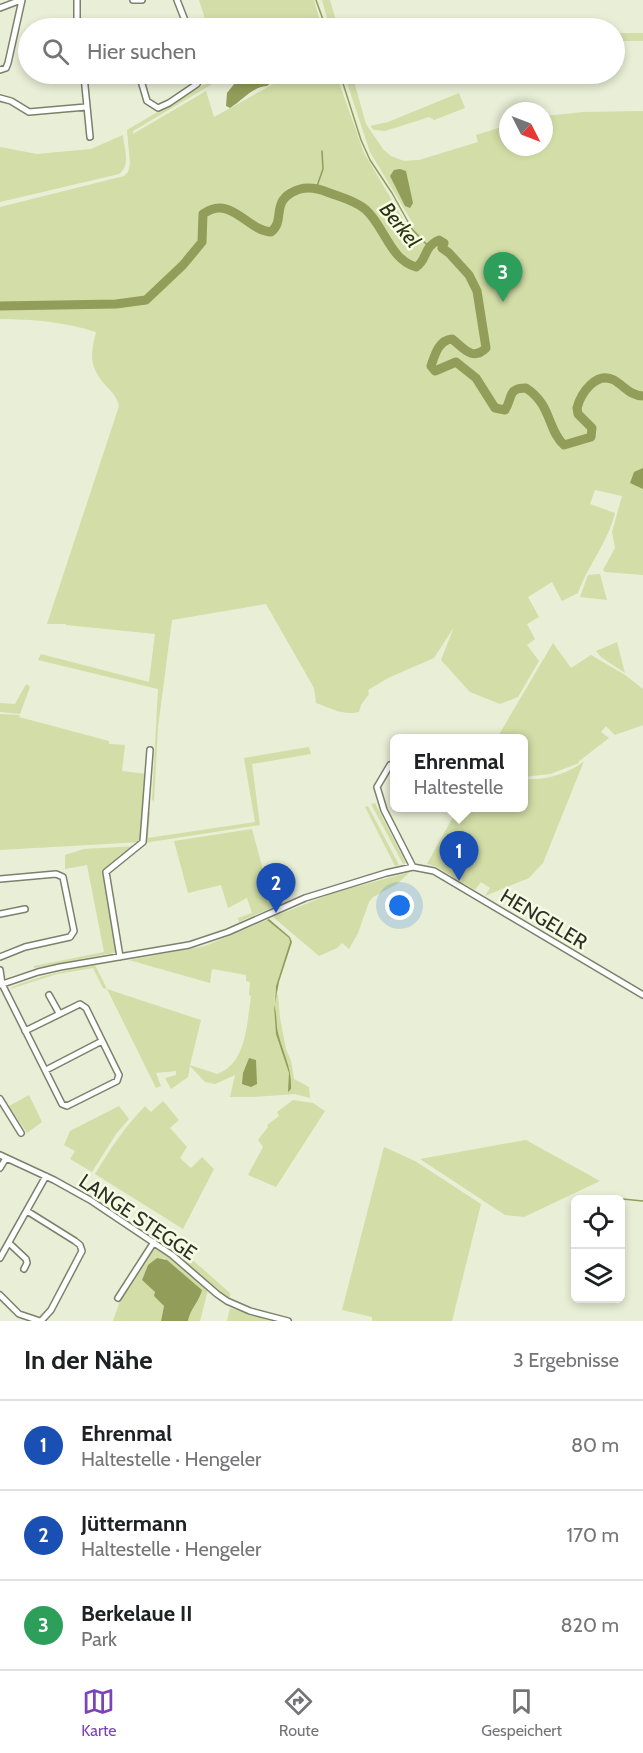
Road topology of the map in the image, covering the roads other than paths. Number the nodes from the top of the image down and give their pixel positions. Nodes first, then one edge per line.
1 (21, 0) edge
2 (77, 0) edge
3 (134, 0) edge
4 (142, 0) edge
5 (177, 0) edge
6 (0, 8) edge
7 (76, 18) edge
8 (184, 18) edge
9 (0, 70) edge
10 (85, 84) edge
11 (142, 84) edge
12 (197, 84) edge
13 (0, 98) edge
14 (86, 107) junction
15 (90, 136) dead end
16 (150, 750) dead end
17 (390, 765) dead end
18 (413, 867) junction
19 (0, 879) edge
20 (25, 909) dead end
21 (0, 914) edge
22 (0, 957) edge
23 (120, 957) junction
24 (0, 970) edge
25 (1, 985) edge
26 (49, 995) dead end
27 (643, 995) edge
28 (59, 1014) junction
29 (25, 1030) junction
30 (102, 1041) junction
31 (46, 1070) junction
32 (0, 1099) edge
33 (21, 1133) dead end
34 (3, 1156) edge
35 (0, 1168) edge
36 (46, 1176) junction
37 (27, 1211) junction
38 (154, 1242) junction
39 (9, 1243) junction
40 (0, 1258) edge
41 (24, 1269) dead end
42 (0, 1295) edge
43 (118, 1298) dead end
44 (40, 1321) edge
45 (288, 1321) edge

1 - 6 street
1 - 9 street
2 - 7 street
3 - 4 street
5 - 8 street
10 - 14 street
11 - 12 street
13 - 14 street
14 - 15 street
16 - 23 street
17 - 18 street
18 - 23 street, HENGELER
18 - 27 street, HENGELER
19 - 22 street
20 - 21 street
23 - 25 street, HENGELER
24 - 25 street
25 - 29 street
26 - 28 street
28 - 29 street
28 - 30 street
29 - 31 street
30 - 31 street
30 - 31 street
32 - 33 street
34 - 35 street
34 - 36 street, LANGE STEGGE
36 - 37 street
36 - 38 street, LANGE STEGGE
37 - 39 street
37 - 44 street
38 - 43 street
38 - 45 street, LANGE STEGGE
39 - 40 street
39 - 41 street
42 - 44 street

